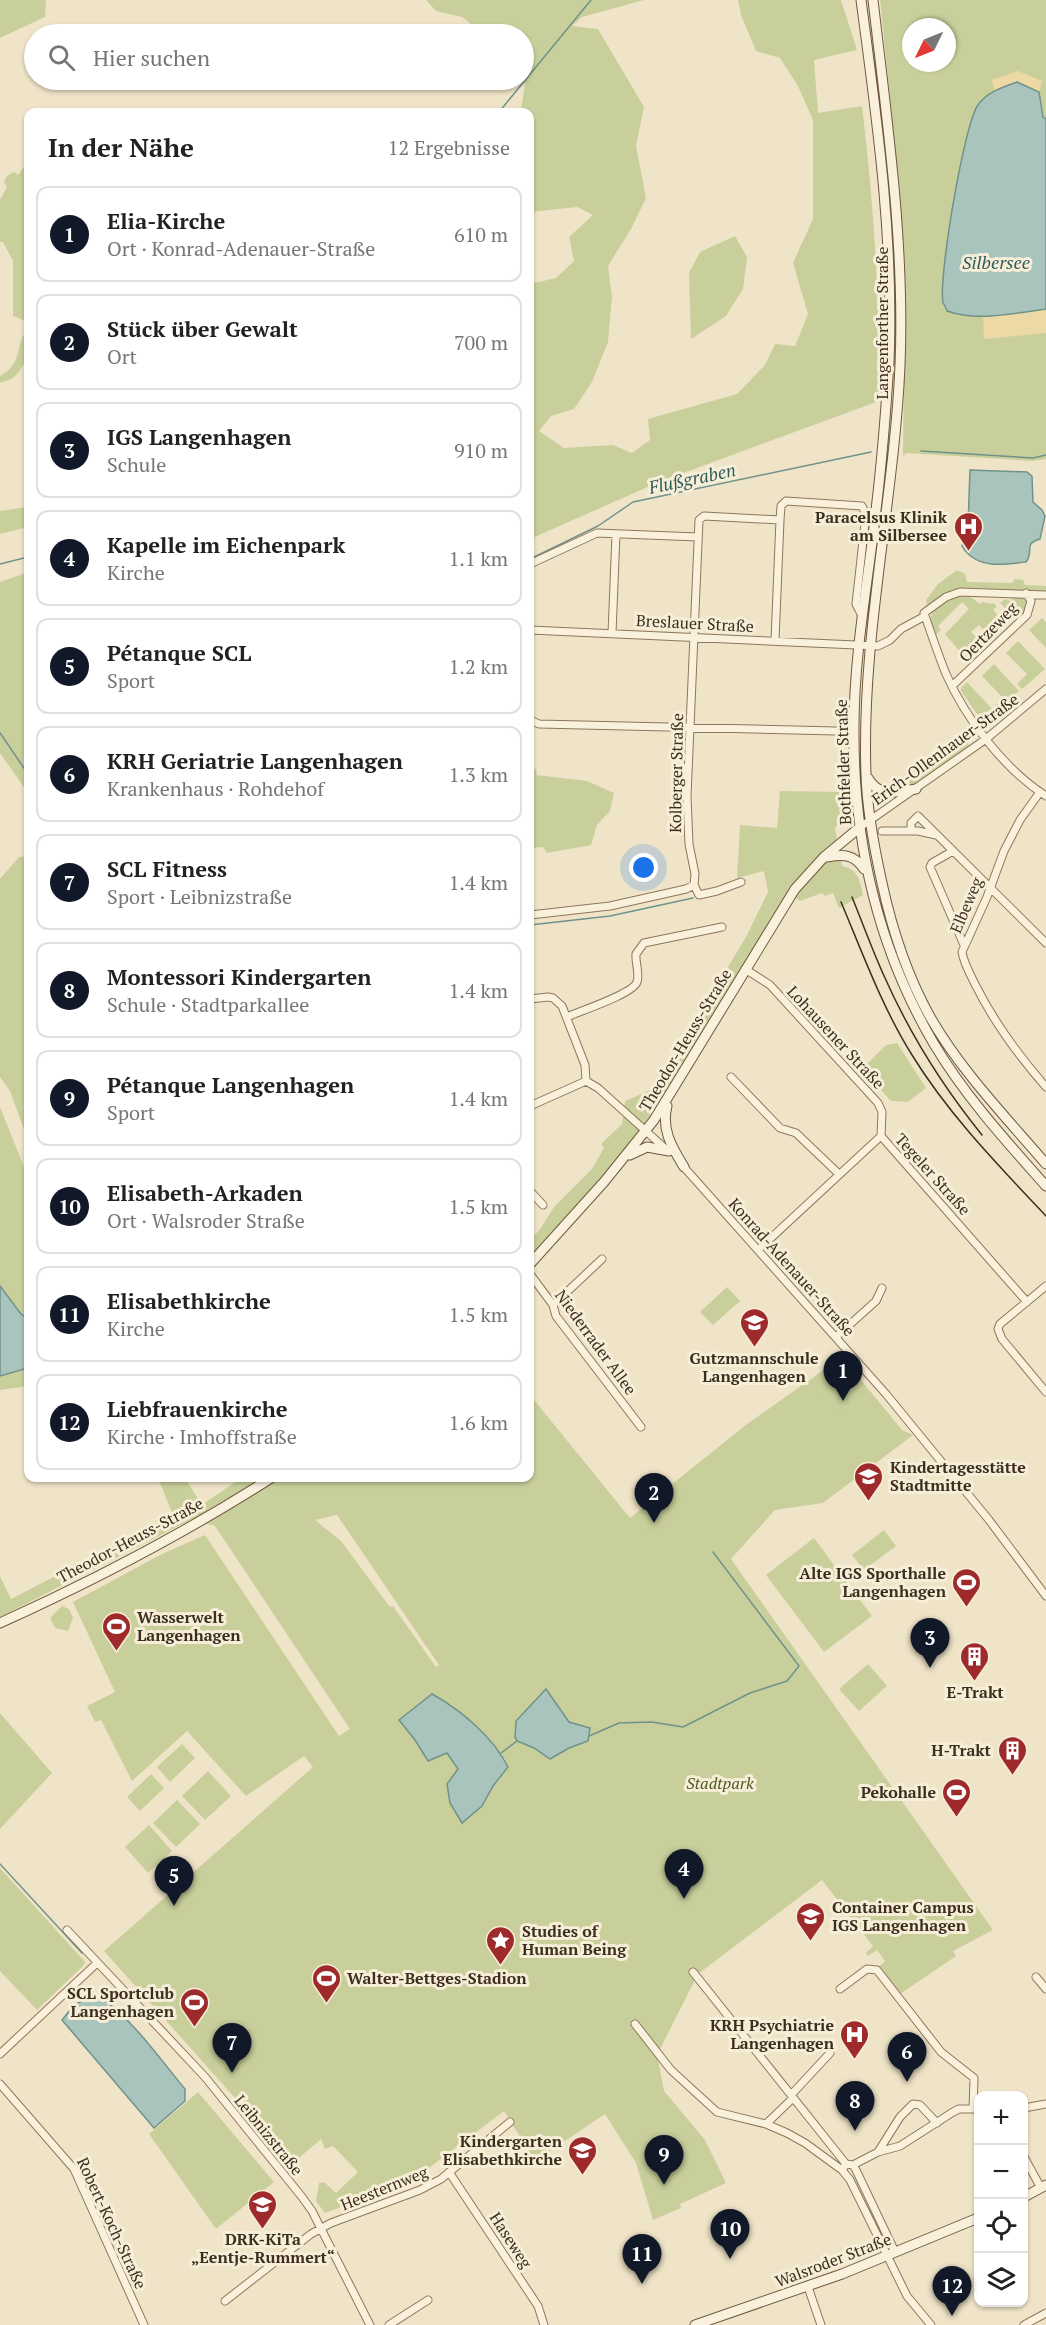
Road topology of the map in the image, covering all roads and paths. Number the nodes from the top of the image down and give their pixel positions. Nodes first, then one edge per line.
1 (861, 0) edge
2 (873, 0) edge
3 (780, 520) junction
4 (616, 534) junction
5 (698, 537) junction
6 (534, 562) edge
7 (1026, 593) junction
8 (1046, 595) edge
9 (924, 614) junction
10 (862, 616) junction
11 (534, 630) edge
12 (612, 633) junction
13 (694, 637) junction
14 (775, 640) junction
15 (859, 645) junction
16 (870, 646) junction
17 (952, 686) junction
18 (1046, 689) edge
19 (534, 722) edge
20 (690, 728) junction
21 (836, 731) dead end
22 (986, 739) junction
23 (866, 775) junction
24 (916, 789) junction
25 (1043, 794) edge
26 (870, 821) junction
27 (859, 828) junction
28 (882, 831) dead end
29 (911, 831) junction
30 (938, 836) junction
31 (953, 851) junction
32 (825, 857) junction
33 (867, 873) junction
34 (741, 882) dead end
35 (694, 885) junction
36 (990, 887) junction
37 (534, 915) edge
38 (722, 927) dead end
39 (1046, 943) edge
40 (964, 945) junction
41 (745, 969) junction
42 (534, 998) edge
43 (567, 1017) junction
44 (731, 1077) dead end
45 (586, 1081) junction
46 (1046, 1087) edge
47 (668, 1100) junction
48 (534, 1104) edge
49 (646, 1131) junction
50 (881, 1136) junction
51 (669, 1151) junction
52 (625, 1157) junction
53 (1046, 1164) edge
54 (684, 1167) junction
55 (839, 1174) junction
56 (1046, 1186) edge
57 (534, 1195) edge
58 (543, 1205) dead end
59 (759, 1250) junction
60 (534, 1259) edge
61 (602, 1259) dead end
62 (534, 1279) edge
63 (1046, 1286) edge
64 (882, 1288) dead end
65 (1027, 1302) junction
66 (553, 1305) junction
67 (837, 1336) junction
68 (1046, 1392) edge
69 (641, 1426) dead end
70 (264, 1482) edge
71 (1046, 1596) edge
72 (0, 1623) edge
73 (67, 1930) dead end
74 (97, 1963) junction
75 (693, 1972) dead end
76 (1036, 1977) dead end
77 (840, 1989) dead end
78 (1046, 1989) edge
79 (635, 2024) dead end
80 (830, 2053) dead end
81 (0, 2054) edge
82 (0, 2084) edge
83 (975, 2091) edge
84 (792, 2097) junction
85 (1046, 2104) edge
86 (1028, 2107) edge
87 (974, 2109) edge
88 (510, 2122) dead end
89 (938, 2123) junction
90 (766, 2124) junction
91 (878, 2152) junction
92 (1028, 2164) edge
93 (848, 2169) junction
94 (449, 2172) junction
95 (1044, 2187) edge
96 (1028, 2195) edge
97 (974, 2219) edge
98 (321, 2228) junction
99 (891, 2254) junction
100 (808, 2287) junction
101 (428, 2300) dead end
102 (225, 2301) dead end
103 (1046, 2313) edge
104 (144, 2325) edge
105 (370, 2325) edge
106 (389, 2325) edge
107 (544, 2325) edge
108 (695, 2325) edge
109 (821, 2325) edge
110 (931, 2325) edge
111 (1023, 2325) edge

1 - 10 main road, Langenforther Straße
2 - 16 main road, Langenforther Straße
3 - 5 street, Kolberger Straße
3 - 10 street
3 - 14 street
4 - 5 street
4 - 6 street
4 - 12 street
5 - 13 street, Kolberger Straße
7 - 8 street, Oertzeweg
7 - 9 street, Oertzeweg
7 - 17 street, Oertzeweg
9 - 16 street, Oertzeweg
9 - 17 street, Oertzeweg
10 - 15 main road, Langenforther Straße
11 - 12 street, Breslauer Straße
12 - 13 street, Breslauer Straße
13 - 14 street, Breslauer Straße
13 - 20 street, Kolberger Straße
14 - 15 street, Breslauer Straße
15 - 16 street
15 - 27 main road, Bothfelder Straße
16 - 23 main road, Bothfelder Straße
17 - 22 street, Oertzeweg
18 - 22 street, Erich-Ollenhauer-Straße
19 - 20 street
20 - 21 street
20 - 35 street, Kolberger Straße
22 - 24 street, Erich-Ollenhauer-Straße
22 - 25 street, Oertzeweg
23 - 24 main road
23 - 26 main road, Bothfelder Straße
24 - 26 street, Erich-Ollenhauer-Straße
25 - 36 street, Elbeweg
26 - 27 street, Erich-Ollenhauer-Straße
26 - 53 main road, Bothfelder Straße
27 - 32 main road, Theodor-Heuss-Straße
27 - 33 main road, Bothfelder Straße
28 - 29 street
29 - 30 street
29 - 30 street
30 - 31 street
31 - 36 street
31 - 40 street
32 - 33 main road
32 - 41 main road, Theodor-Heuss-Straße
33 - 56 main road, Bothfelder Straße
34 - 35 street
35 - 37 street
36 - 39 street
36 - 40 street, Elbeweg
38 - 43 street
40 - 46 street, Elbeweg
41 - 47 main road, Theodor-Heuss-Straße
41 - 50 street, Lohausener Straße
42 - 43 street
43 - 45 street
44 - 55 street
45 - 48 street
45 - 49 street, Konrad-Adenauer-Straße
47 - 49 main road, Theodor-Heuss-Straße
47 - 54 main road
49 - 51 street, Konrad-Adenauer-Straße
49 - 52 main road, Theodor-Heuss-Straße
50 - 55 street, Tegeler Straße
50 - 65 street, Tegeler Straße
51 - 52 main road
51 - 54 street, Konrad-Adenauer-Straße
52 - 60 main road, Theodor-Heuss-Straße
54 - 59 street, Konrad-Adenauer-Straße
55 - 59 street, Tegeler Straße
57 - 58 street
59 - 67 street, Konrad-Adenauer-Straße
61 - 66 street
62 - 66 street, Niederrader Allee
63 - 65 street
64 - 67 street
65 - 68 street
66 - 69 street, Niederrader Allee
67 - 71 street, Konrad-Adenauer-Straße
70 - 72 main road, Theodor-Heuss-Straße
73 - 74 street, Leibnizstraße
74 - 81 street
74 - 98 street, Leibnizstraße
75 - 84 street
76 - 78 street
77 - 83 street
79 - 90 street
80 - 84 street
82 - 104 street, Robert-Koch-Straße
84 - 90 street
84 - 93 street
85 - 86 street
87 - 89 street
88 - 94 street, Heesternweg
89 - 91 street
89 - 91 street
90 - 93 street
91 - 93 street
92 - 95 street
93 - 99 street
93 - 99 street
94 - 98 street, Heesternweg
94 - 107 street, Haseweg
95 - 96 main road
97 - 99 main road, Walsroder Straße
98 - 102 street, Heesternweg
98 - 105 street, Leibnizstraße
99 - 100 main road, Walsroder Straße
99 - 110 street
100 - 108 main road, Walsroder Straße
100 - 109 street
101 - 106 street
103 - 111 street

